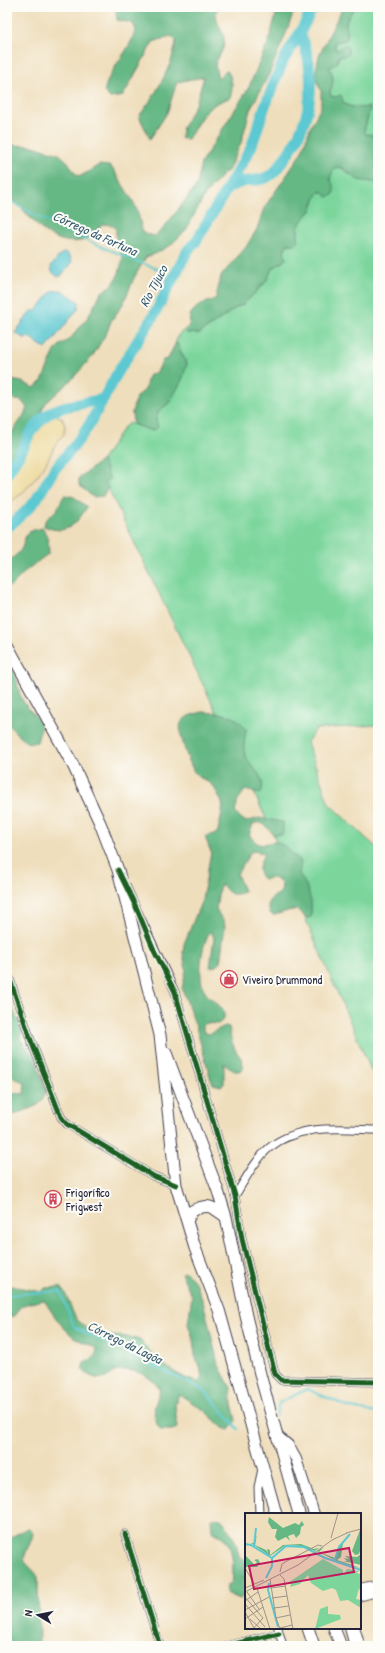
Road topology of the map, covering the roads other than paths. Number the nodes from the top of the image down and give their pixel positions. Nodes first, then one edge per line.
1 (7, 645) edge
2 (118, 870) junction
3 (7, 971) edge
4 (160, 1035) junction
5 (378, 1130) edge
6 (176, 1185) junction
7 (235, 1196) junction
8 (226, 1217) junction
9 (187, 1222) junction
10 (378, 1382) edge
11 (277, 1436) junction
12 (263, 1466) junction
13 (259, 1513) edge
14 (276, 1513) edge
15 (299, 1513) edge
16 (314, 1513) edge
17 (125, 1534) dead end
18 (361, 1585) edge
19 (376, 1587) edge
20 (361, 1590) edge
21 (361, 1597) edge
22 (308, 1629) edge
23 (334, 1629) edge
24 (350, 1629) edge
25 (356, 1629) edge
26 (278, 1630) edge
27 (160, 1646) edge
28 (226, 1646) edge
29 (283, 1646) edge
30 (314, 1646) edge
31 (341, 1646) edge
32 (355, 1646) edge
33 (361, 1646) edge

1 - 2 main road
2 - 4 main road
2 - 7 street
3 - 6 street
4 - 6 main road
4 - 8 main road
5 - 7 street
6 - 9 main road
7 - 10 street
8 - 9 main road
8 - 11 main road
9 - 12 main road
11 - 15 main road
11 - 16 main road
12 - 13 street
12 - 14 main road
17 - 27 street
18 - 19 main road
19 - 20 main road
19 - 21 street
22 - 30 main road
23 - 31 main road
24 - 32 main road
25 - 33 street
26 - 28 street
26 - 29 street

